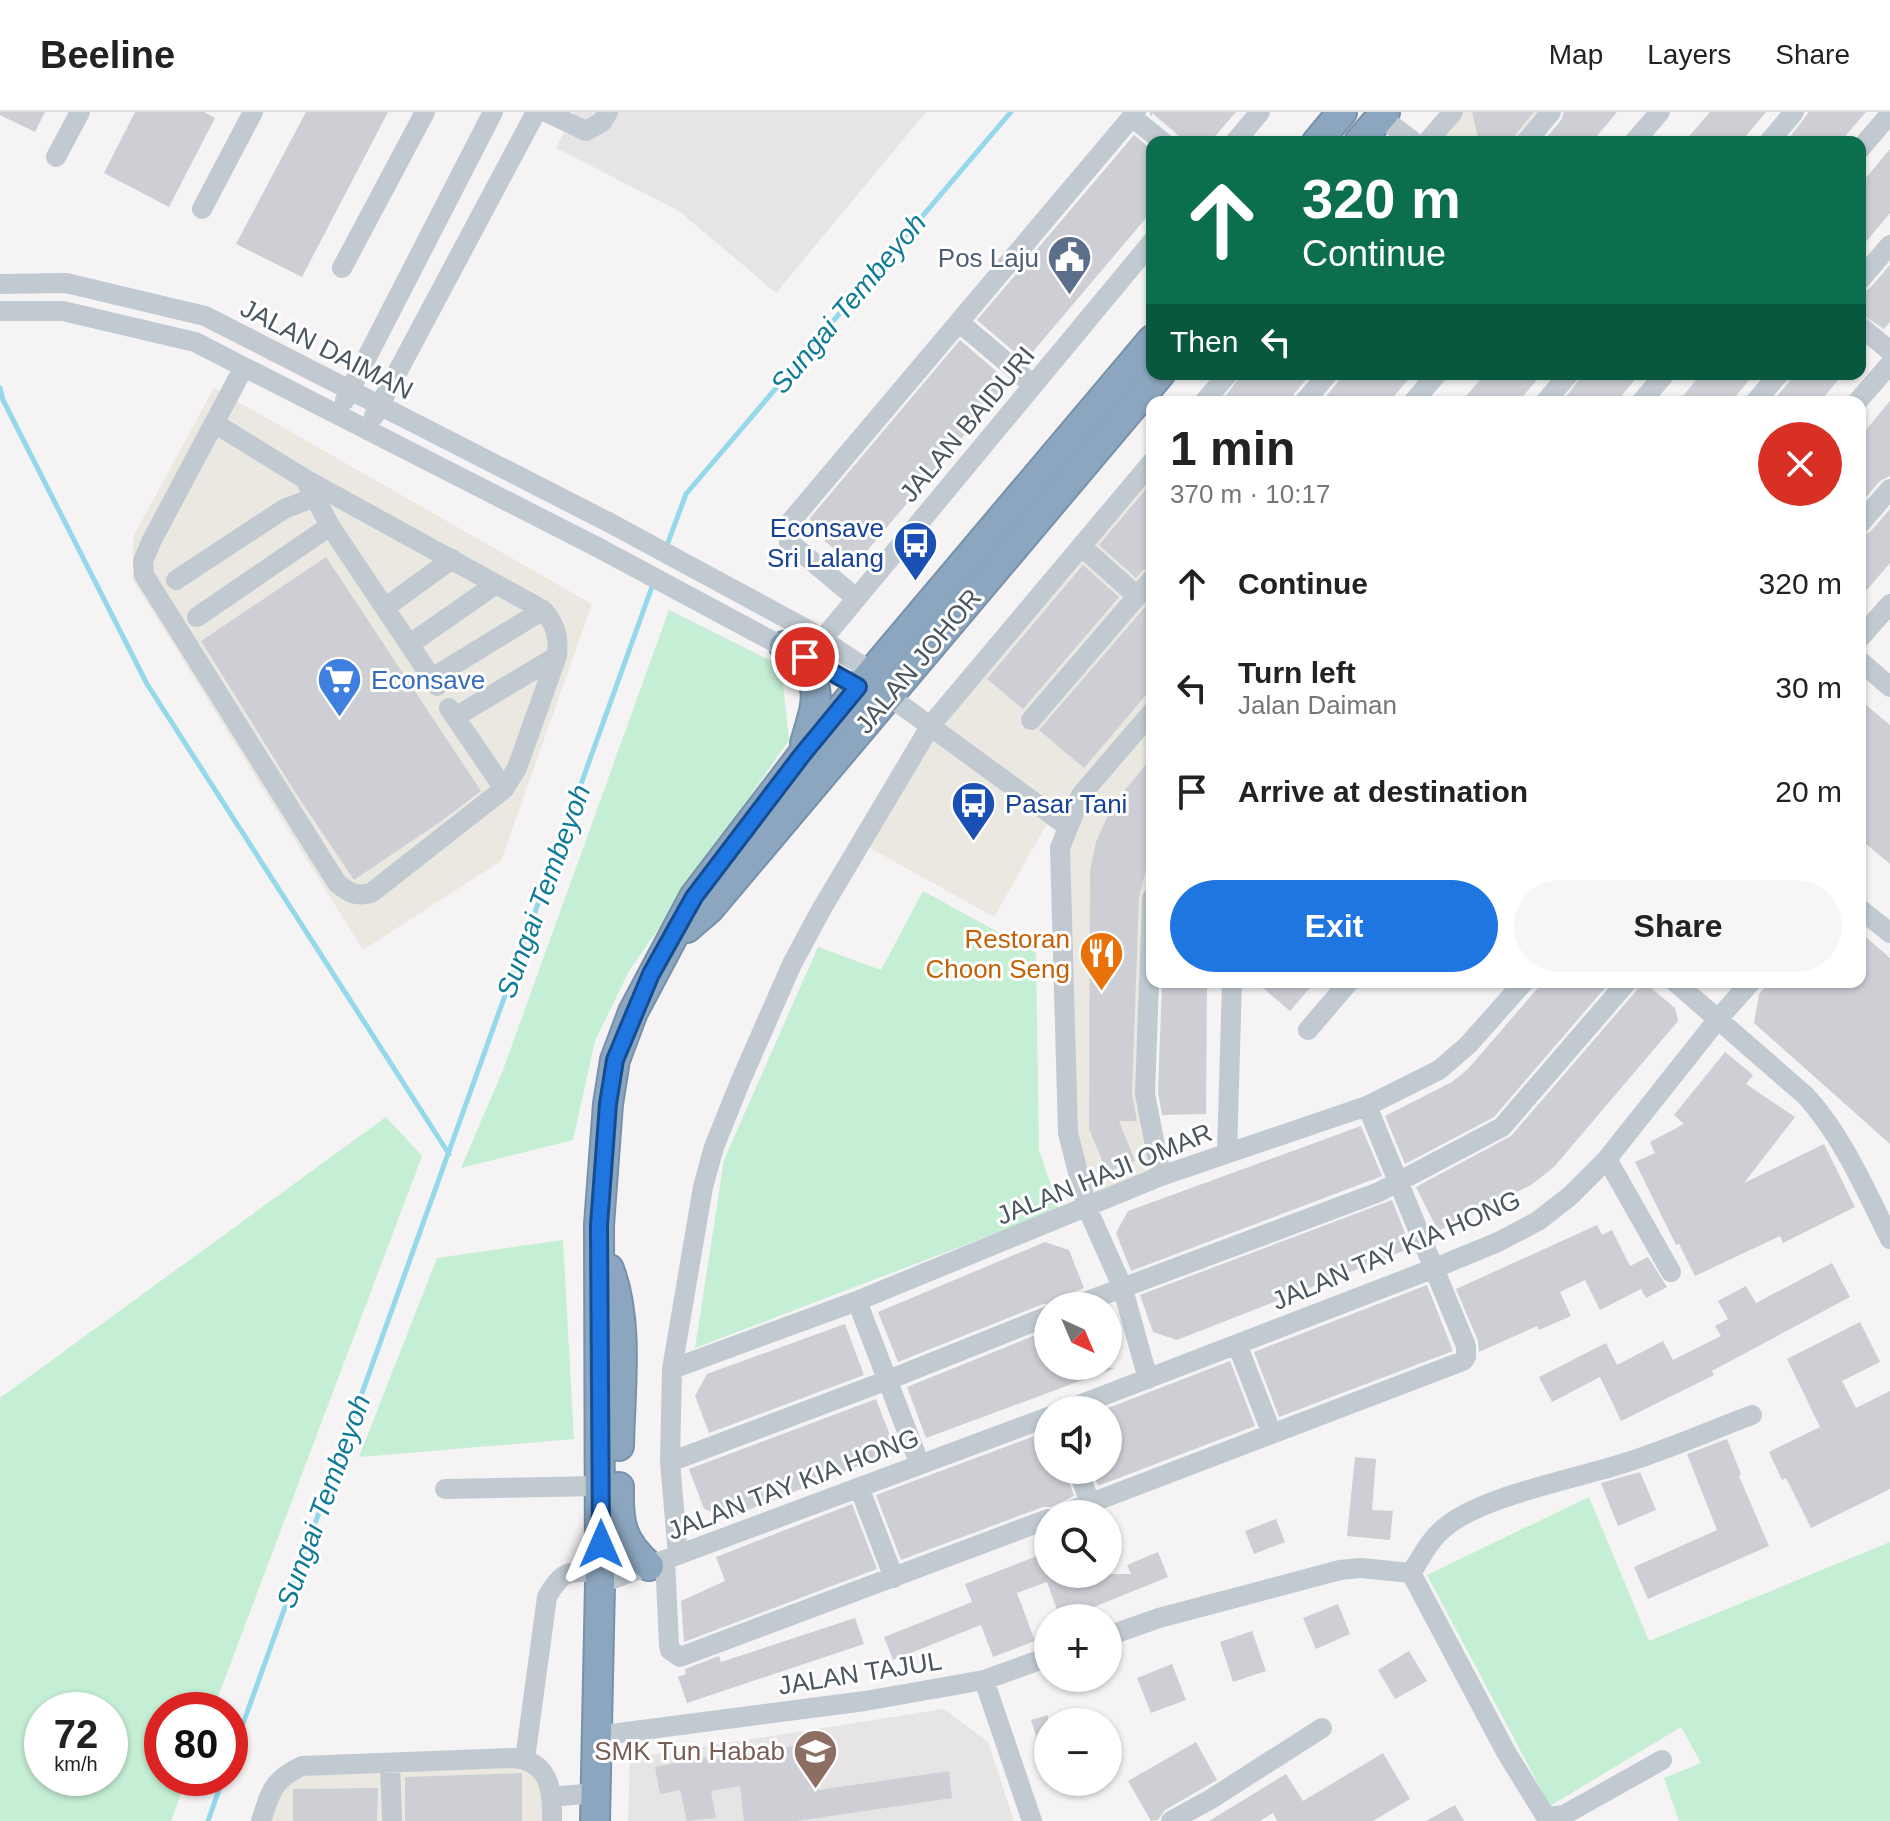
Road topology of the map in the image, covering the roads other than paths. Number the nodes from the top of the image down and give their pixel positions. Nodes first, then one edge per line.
1 (80, 112) edge
2 (253, 112) edge
3 (425, 112) edge
4 (493, 112) edge
5 (536, 112) edge
6 (546, 112) edge
7 (608, 112) edge
8 (1260, 112) edge
9 (1342, 112) edge
10 (1453, 112) edge
11 (1551, 112) edge
12 (1660, 112) edge
13 (1794, 112) edge
14 (1134, 114) edge
15 (1383, 114) edge
16 (1890, 114) edge
17 (1157, 136) edge
18 (1240, 136) edge
19 (1322, 136) edge
20 (1364, 136) edge
21 (1407, 136) edge
22 (1432, 136) edge
23 (1531, 136) edge
24 (1639, 136) edge
25 (1774, 136) edge
26 (1866, 142) edge
27 (56, 157) dead end
28 (202, 209) dead end
29 (1890, 245) edge
30 (1146, 249) edge
31 (342, 268) dead end
32 (1866, 273) edge
33 (0, 284) edge
34 (0, 311) edge
35 (959, 322) junction
36 (1866, 331) edge
37 (1146, 347) edge
38 (1890, 351) edge
39 (1890, 364) edge
40 (244, 367) junction
41 (1155, 380) edge
42 (1223, 380) edge
43 (1323, 380) edge
44 (1432, 380) edge
45 (1564, 380) edge
46 (1660, 380) edge
47 (1774, 380) edge
48 (1033, 385) junction
49 (350, 389) junction
50 (1210, 396) edge
51 (1309, 396) edge
52 (1418, 396) edge
53 (1550, 396) edge
54 (1646, 396) edge
55 (1760, 396) edge
56 (1862, 396) edge
57 (380, 404) junction
58 (338, 415) junction
59 (214, 423) junction
60 (367, 430) junction
61 (1146, 469) edge
62 (310, 488) junction
63 (1890, 489) edge
64 (1866, 517) edge
65 (330, 526) junction
66 (1081, 546) junction
67 (452, 559) junction
68 (176, 580) dead end
69 (496, 584) junction
70 (1146, 586) edge
71 (1137, 596) junction
72 (856, 598) junction
73 (1890, 604) edge
74 (386, 607) junction
75 (543, 610) junction
76 (197, 617) dead end
77 (1866, 631) edge
78 (822, 640) junction
79 (410, 644) junction
80 (784, 646) junction
81 (557, 656) junction
82 (1866, 666) edge
83 (864, 679) junction
84 (1890, 687) edge
85 (889, 696) junction
86 (1146, 719) edge
87 (1031, 720) dead end
88 (931, 725) junction
89 (802, 755) junction
90 (504, 789) junction
91 (1068, 827) junction
92 (1866, 914) edge
93 (1890, 933) edge
94 (671, 941) junction
95 (1149, 988) edge
96 (1344, 988) edge
97 (1519, 988) edge
98 (1622, 988) edge
99 (1682, 988) edge
100 (1746, 988) edge
101 (1232, 991) edge
102 (1718, 1019) junction
103 (1308, 1030) dead end
104 (1367, 1106) junction
105 (1227, 1153) junction
106 (1607, 1159) junction
107 (1161, 1176) junction
108 (1399, 1183) junction
109 (1087, 1208) junction
110 (1890, 1239) edge
111 (599, 1246) junction
112 (1435, 1268) junction
113 (1671, 1272) dead end
114 (1122, 1286) junction
115 (1108, 1292) edge
116 (857, 1301) junction
117 (1034, 1322) edge
118 (1237, 1344) junction
119 (672, 1369) junction
120 (1148, 1379) junction
121 (888, 1380) junction
122 (1103, 1396) edge
123 (1752, 1415) dead end
124 (1034, 1422) edge
125 (1272, 1434) junction
126 (670, 1462) junction
127 (920, 1465) junction
128 (601, 1486) junction
129 (859, 1487) junction
130 (445, 1489) dead end
131 (1098, 1500) edge
132 (1034, 1524) edge
133 (664, 1560) junction
134 (1411, 1573) junction
135 (600, 1578) junction
136 (894, 1578) junction
137 (1122, 1631) edge
138 (1034, 1662) edge
139 (984, 1680) junction
140 (1322, 1728) dead end
141 (596, 1736) junction
142 (525, 1759) junction
143 (1662, 1760) dead end
144 (390, 1763) junction
145 (551, 1797) junction
146 (595, 1807) edge
147 (1547, 1819) edge
148 (261, 1821) edge
149 (392, 1821) edge
150 (552, 1821) edge
151 (1032, 1821) edge
152 (1171, 1821) edge

1 - 27 street
2 - 28 street
3 - 31 street
4 - 49 street
5 - 57 street
6 - 7 street
8 - 18 street
9 - 19 highway
10 - 22 street
11 - 23 street
12 - 24 street
13 - 25 street
14 - 17 street
14 - 35 street
15 - 20 highway
15 - 21 street
16 - 26 street
29 - 32 street
30 - 48 street, JALAN BAIDURI
33 - 49 street, JALAN DAIMAN
34 - 40 street, JALAN DAIMAN
35 - 48 street
35 - 72 street
36 - 38 street
37 - 83 highway, JALAN JOHOR
39 - 56 street
40 - 58 street, JALAN DAIMAN
40 - 59 street
41 - 85 highway, JALAN JOHOR
42 - 50 street
43 - 51 street
44 - 52 street
45 - 53 street
46 - 54 street
47 - 55 street
48 - 72 street, JALAN BAIDURI
49 - 57 street, JALAN DAIMAN
49 - 58 street
57 - 60 street
57 - 78 street, JALAN DAIMAN
58 - 60 street, JALAN DAIMAN
59 - 62 street
59 - 90 street
60 - 80 street, JALAN DAIMAN
61 - 66 street
62 - 65 street
62 - 67 street
62 - 68 street
63 - 64 street
65 - 74 street
65 - 76 street
66 - 71 street
66 - 88 street
67 - 69 street
67 - 74 street
69 - 75 street
69 - 79 street
70 - 71 street
71 - 87 street
72 - 78 street, JALAN BAIDURI
73 - 77 street
74 - 79 street
75 - 79 street
75 - 81 street
78 - 83 street
80 - 83 street
80 - 89 highway
81 - 90 street
81 - 90 street
82 - 84 street
83 - 85 street
83 - 89 highway, JALAN JOHOR
85 - 88 street
85 - 94 highway, JALAN JOHOR
86 - 91 street
88 - 91 street
88 - 119 street
89 - 94 highway, JALAN JOHOR
91 - 109 street
92 - 93 street
94 - 111 highway, JALAN JOHOR
95 - 107 street
96 - 103 street
97 - 104 street, JALAN HAJI OMAR
98 - 108 street
99 - 102 street
100 - 102 street, JALAN TAY KIA HONG
101 - 105 street
102 - 106 street, JALAN TAY KIA HONG
102 - 110 street
104 - 105 street, JALAN HAJI OMAR
104 - 108 street
105 - 107 street, JALAN HAJI OMAR
106 - 112 street, JALAN TAY KIA HONG
106 - 113 street
107 - 109 street, JALAN HAJI OMAR
108 - 112 street
108 - 114 street
109 - 114 street
109 - 116 street, JALAN HAJI OMAR
111 - 128 highway, JALAN JOHOR
111 - 133 highway
112 - 118 street, JALAN TAY KIA HONG
112 - 125 street
114 - 115 street
114 - 120 street
116 - 119 street, JALAN HAJI OMAR
116 - 121 street
117 - 121 street
118 - 120 street, JALAN TAY KIA HONG
118 - 125 street
119 - 126 street
120 - 122 street, JALAN TAY KIA HONG
121 - 126 street
121 - 127 street
123 - 134 street
124 - 127 street, JALAN TAY KIA HONG
125 - 131 street
126 - 133 street
127 - 129 street, JALAN TAY KIA HONG
128 - 130 street
128 - 135 highway, JALAN JOHOR
129 - 133 street, JALAN TAY KIA HONG
129 - 136 street
132 - 136 street
133 - 135 street, JALAN TAY KIA HONG
133 - 136 street
134 - 137 street
134 - 147 street
135 - 141 highway, JALAN JOHOR
135 - 142 street, JALAN TAY KIA HONG
138 - 139 street, JALAN TAJUL
139 - 141 street, JALAN TAJUL
139 - 151 street
140 - 152 street
141 - 146 highway, JALAN JOHOR
142 - 144 street
142 - 145 street
143 - 147 street
144 - 148 street
144 - 149 street
145 - 146 street
145 - 150 street

